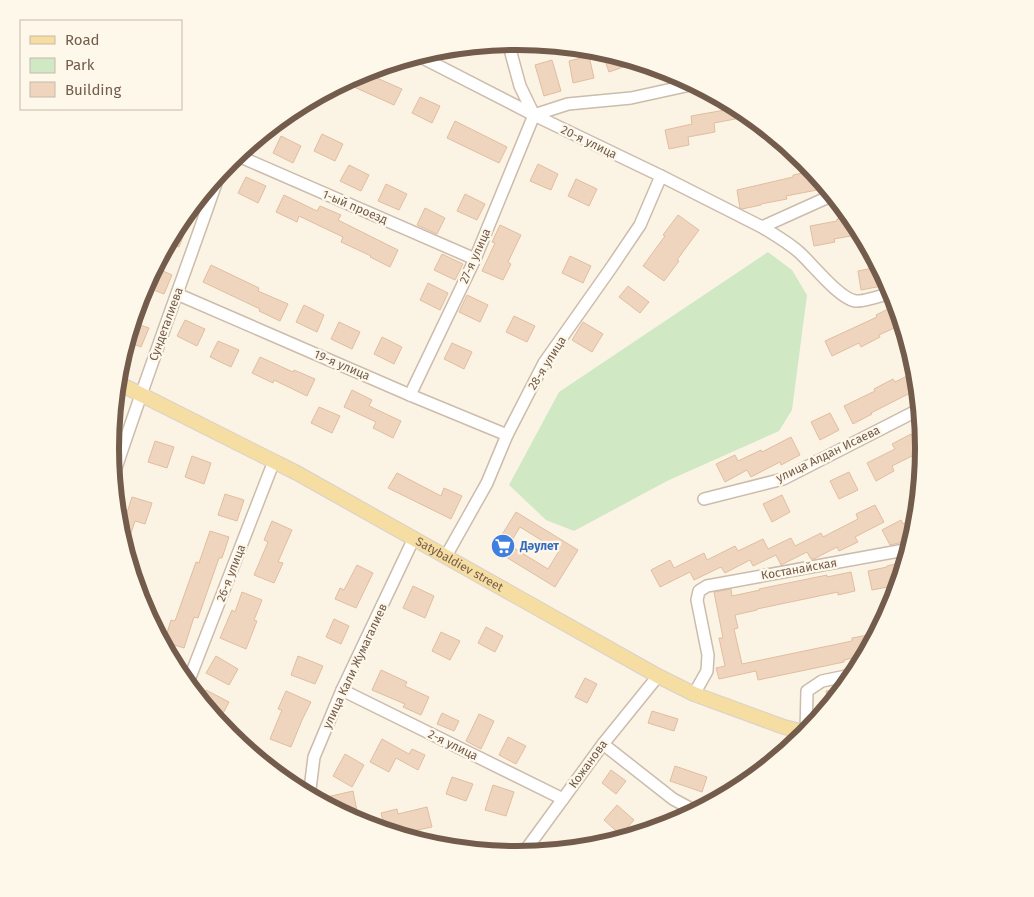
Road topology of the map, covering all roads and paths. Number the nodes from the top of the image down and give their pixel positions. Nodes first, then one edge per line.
1 (510, 50) edge
2 (428, 61) edge
3 (683, 87) edge
4 (534, 115) junction
5 (244, 158) edge
6 (661, 176) junction
7 (214, 190) edge
8 (827, 198) edge
9 (762, 227) junction
10 (475, 259) junction
11 (177, 294) junction
12 (884, 294) edge
13 (124, 385) edge
14 (141, 393) junction
15 (410, 395) junction
16 (914, 412) edge
17 (507, 435) junction
18 (119, 457) edge
19 (274, 461) junction
20 (704, 499) dead end
21 (414, 538) junction
22 (902, 551) edge
23 (446, 556) junction
24 (190, 676) edge
25 (658, 676) junction
26 (843, 677) edge
27 (342, 690) junction
28 (694, 694) junction
29 (807, 722) edge
30 (799, 730) edge
31 (603, 744) junction
32 (311, 789) edge
33 (563, 799) junction
34 (689, 808) edge
35 (528, 847) edge

1 - 4 street
2 - 4 street, 20-я улица
3 - 4 street
4 - 6 street, 20-я улица
4 - 10 street, 27-я улица
5 - 10 street, 1-ый проезд
6 - 9 street, 20-я улица
6 - 17 street, 28-я улица
7 - 11 street, Сундеталиева
8 - 9 street
9 - 12 street, 20-я улица
10 - 15 street, 27-я улица
11 - 14 street, Сундеталиева
11 - 15 street, 19-я улица
13 - 14 main road, Satybaldiev street
14 - 18 street, Сундеталиева
14 - 19 main road, Satybaldiev street
15 - 17 street, 19-я улица
16 - 20 street, улица Алдан Исаева
17 - 23 street, 28-я улица
19 - 21 main road, Satybaldiev street
19 - 24 street, 26-я улица
21 - 23 main road, Satybaldiev street
21 - 27 street, улица Кали Жумагалиев
22 - 28 street, Костанайская
23 - 25 main road, Satybaldiev street
25 - 28 main road, Satybaldiev street
25 - 31 street, Кожанова
26 - 29 street
27 - 32 street, улица Кали Жумагалиев
27 - 33 street, 2-я улица
28 - 30 main road, Satybaldiev street
31 - 33 street, Кожанова
31 - 34 street
33 - 35 street, Кожанова

